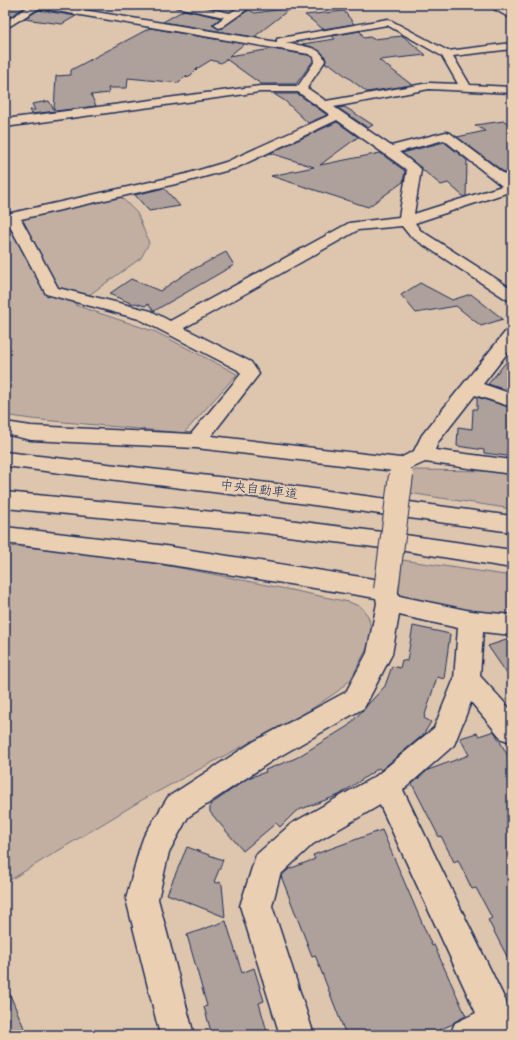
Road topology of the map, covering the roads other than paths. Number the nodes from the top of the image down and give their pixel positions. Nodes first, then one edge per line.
1 (37, 5) edge
2 (179, 5) edge
3 (248, 5) edge
4 (492, 5) edge
5 (127, 9) dead end
6 (231, 16) junction
7 (512, 16) edge
8 (114, 18) junction
9 (5, 26) edge
10 (206, 34) junction
11 (265, 43) junction
12 (512, 46) edge
13 (446, 54) junction
14 (466, 88) junction
15 (301, 89) junction
16 (512, 90) edge
17 (323, 105) junction
18 (337, 116) junction
19 (5, 123) edge
20 (388, 151) junction
21 (512, 187) edge
22 (406, 221) junction
23 (512, 296) edge
24 (171, 328) junction
25 (512, 335) edge
26 (472, 387) junction
27 (512, 401) edge
28 (5, 428) edge
29 (196, 441) junction
30 (422, 455) junction
31 (5, 459) edge
32 (512, 467) edge
33 (402, 470) junction
34 (5, 500) edge
35 (512, 524) edge
36 (5, 535) edge
37 (512, 559) edge
38 (388, 596) junction
39 (471, 621) junction
40 (512, 625) edge
41 (468, 679) junction
42 (512, 730) edge
43 (386, 786) junction
44 (501, 1028) edge
45 (177, 1035) edge
46 (297, 1035) edge
47 (468, 1035) edge

1 - 8 main road
1 - 9 main road
2 - 6 main road
3 - 6 main road
4 - 7 main road
5 - 8 main road
6 - 10 main road
8 - 10 main road
10 - 11 main road
11 - 13 main road
11 - 15 main road
12 - 13 main road
13 - 14 main road
14 - 16 main road
14 - 17 main road
15 - 17 main road
15 - 19 main road
17 - 18 main road
18 - 20 main road
18 - 24 main road
20 - 21 main road
20 - 22 main road
21 - 22 main road
22 - 23 main road
22 - 24 main road
24 - 29 main road
25 - 26 main road
26 - 27 main road
26 - 30 main road
28 - 29 main road
29 - 33 main road
30 - 32 main road
30 - 33 main road
31 - 35 main road, 中央自動車道
33 - 38 main road, bridge
34 - 37 main road
36 - 38 main road
38 - 39 main road
38 - 45 main road
39 - 40 main road
39 - 41 main road
41 - 42 main road
41 - 43 main road
43 - 44 main road
43 - 46 main road
44 - 47 main road

